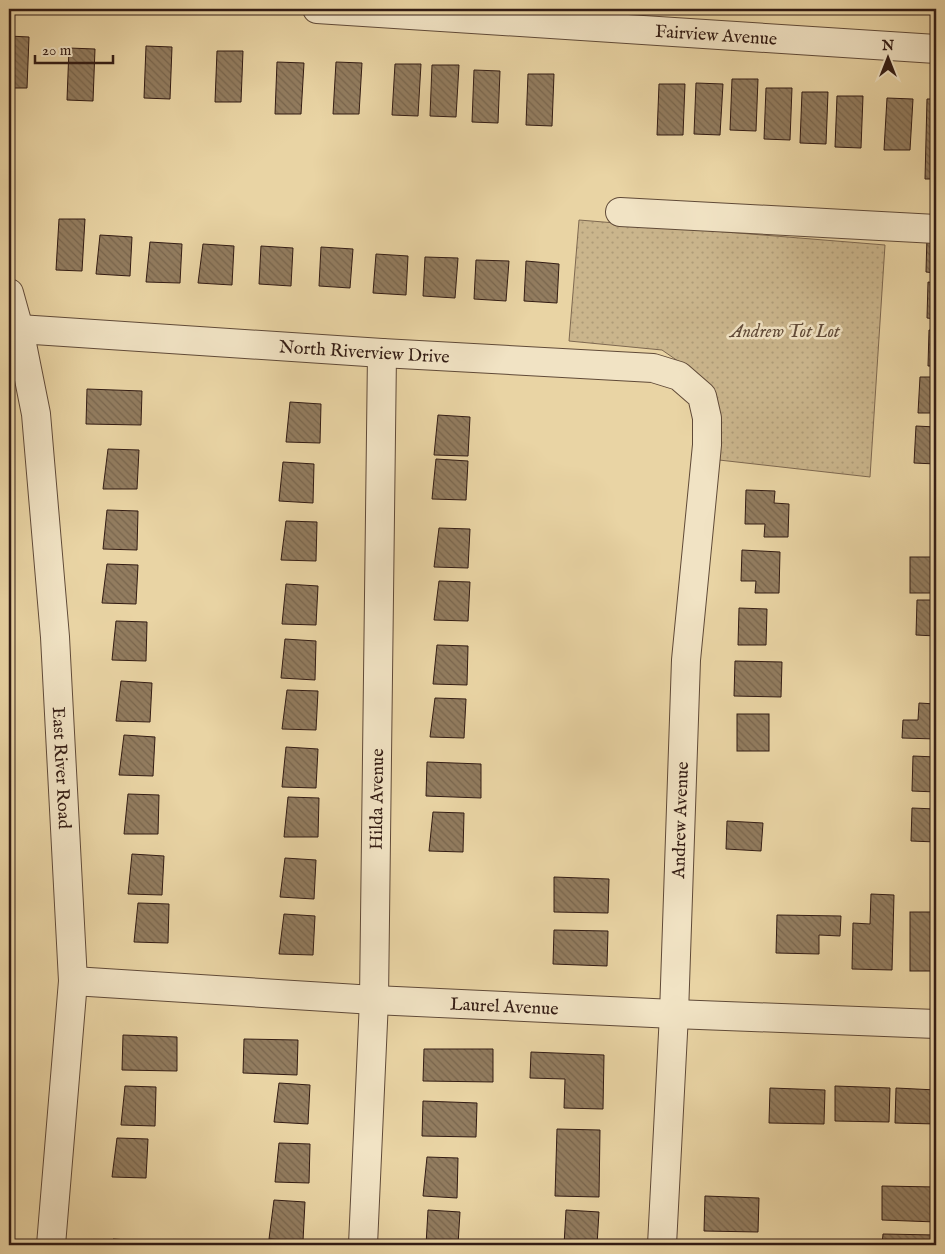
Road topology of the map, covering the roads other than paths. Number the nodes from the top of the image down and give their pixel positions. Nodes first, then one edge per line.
1 (317, 9) edge
2 (618, 19) edge
3 (936, 49) edge
4 (620, 212) dead end
5 (936, 229) edge
6 (9, 293) edge
7 (19, 329) junction
8 (382, 353) junction
9 (702, 396) joint
10 (74, 981) junction
11 (374, 1000) junction
12 (674, 1014) junction
13 (936, 1024) edge
14 (51, 1245) edge
15 (363, 1245) edge
16 (662, 1245) edge

1 - 2 street, Fairview Avenue
2 - 3 street, Fairview Avenue
4 - 5 street
6 - 7 street, East River Road
7 - 8 street, North Riverview Drive
7 - 10 street, East River Road
8 - 9 street, North Riverview Drive
8 - 11 street, Hilda Avenue
9 - 12 street, Andrew Avenue
10 - 11 street, Laurel Avenue
10 - 14 street, East River Road
11 - 12 street, Laurel Avenue
11 - 15 street, Hilda Avenue
12 - 13 street, Laurel Avenue
12 - 16 street, Andrew Avenue

